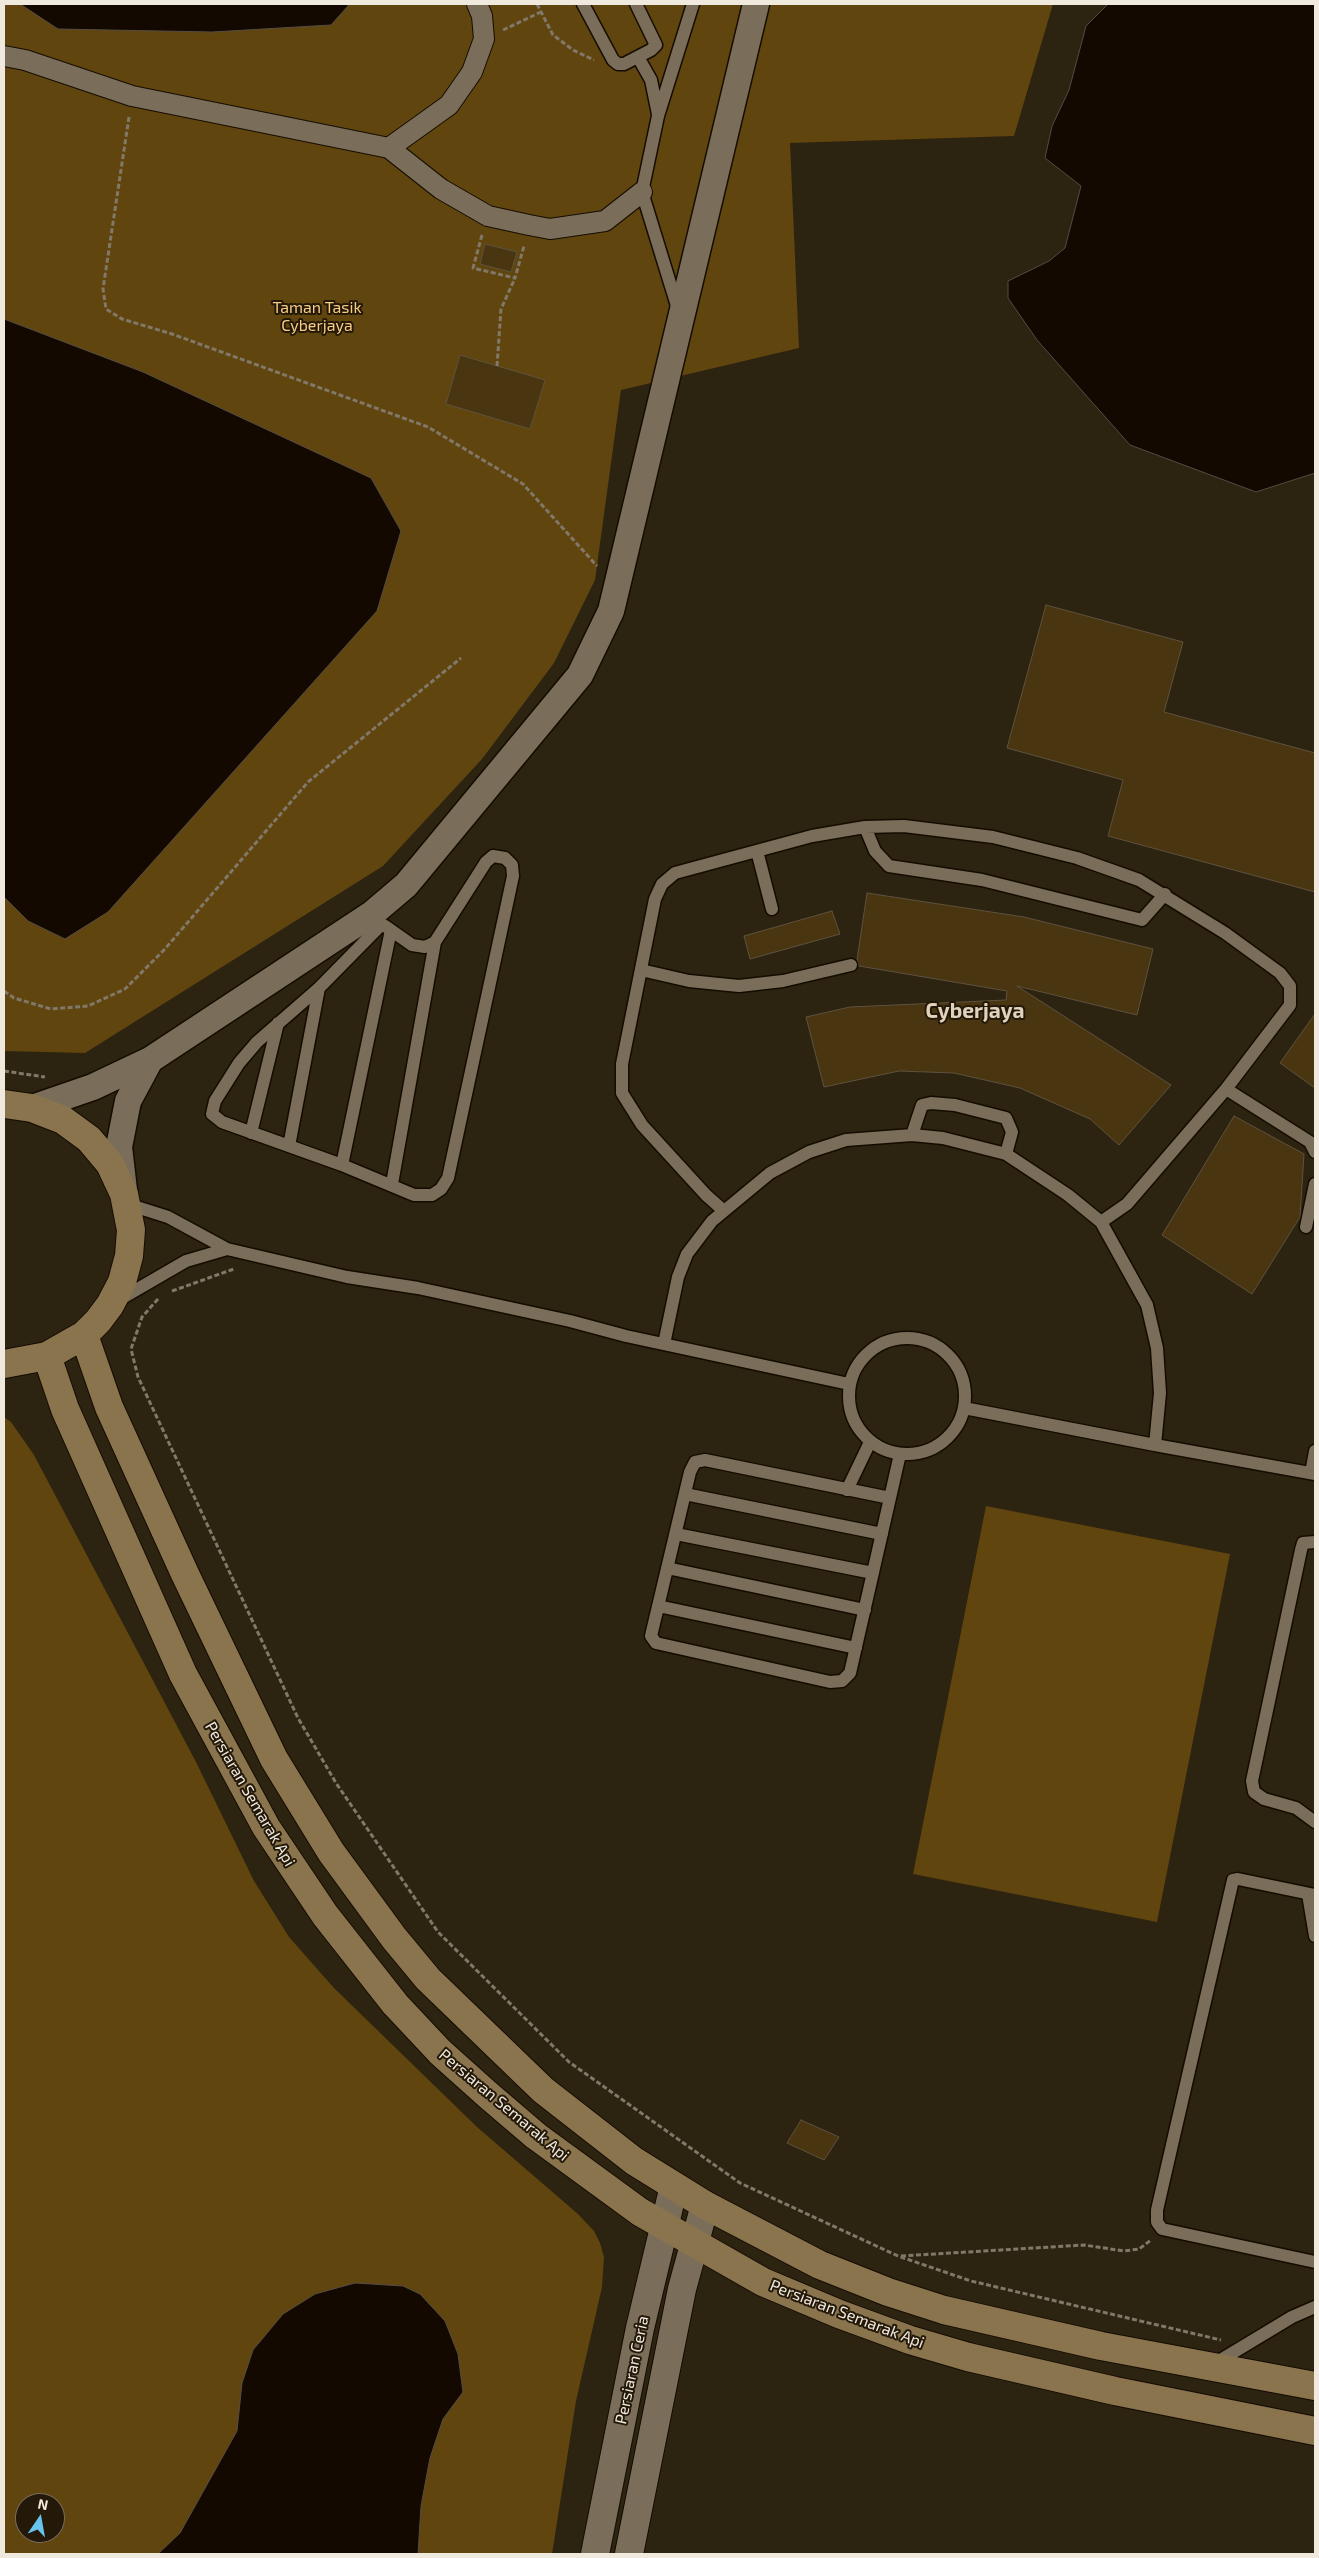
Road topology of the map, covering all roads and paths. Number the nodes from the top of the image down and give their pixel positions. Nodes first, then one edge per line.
1 (477, 4) edge
2 (537, 4) edge
3 (583, 4) edge
4 (636, 4) edge
5 (693, 4) edge
6 (756, 4) edge
7 (541, 12) junction
8 (484, 39) junction
9 (4, 56) edge
10 (638, 57) junction
11 (613, 60) junction
12 (132, 96) junction
13 (658, 116) junction
14 (389, 148) junction
15 (642, 192) junction
16 (488, 216) junction
17 (529, 225) junction
18 (515, 278) junction
19 (681, 319) junction
20 (497, 366) dead end
21 (614, 599) junction
22 (462, 658) dead end
23 (865, 827) junction
24 (757, 851) junction
25 (1165, 894) junction
26 (772, 909) dead end
27 (382, 922) junction
28 (435, 942) junction
29 (851, 965) dead end
30 (641, 970) junction
31 (319, 988) junction
32 (4, 991) edge
33 (278, 1023) junction
34 (150, 1060) junction
35 (1226, 1089) junction
36 (4, 1104) edge
37 (32, 1108) junction
38 (251, 1133) junction
39 (912, 1135) junction
40 (290, 1146) junction
41 (1315, 1152) edge
42 (1006, 1154) junction
43 (342, 1165) junction
44 (392, 1184) junction
45 (1315, 1184) edge
46 (126, 1199) junction
47 (724, 1211) junction
48 (1101, 1222) junction
49 (1306, 1227) dead end
50 (227, 1248) junction
51 (268, 1258) junction
52 (171, 1292) dead end
53 (162, 1295) dead end
54 (110, 1305) junction
55 (84, 1335) junction
56 (664, 1344) junction
57 (47, 1356) junction
58 (4, 1364) edge
59 (849, 1384) junction
60 (964, 1408) junction
61 (870, 1442) junction
62 (1155, 1445) junction
63 (1315, 1452) edge
64 (900, 1454) junction
65 (1313, 1474) edge
66 (847, 1490) junction
67 (685, 1494) junction
68 (890, 1498) junction
69 (676, 1534) junction
70 (882, 1534) junction
71 (1315, 1542) edge
72 (667, 1568) junction
73 (873, 1573) junction
74 (658, 1606) junction
75 (865, 1610) junction
76 (856, 1648) junction
77 (1296, 1808) junction
78 (1315, 1813) edge
79 (1315, 1822) edge
80 (1312, 1894) edge
81 (1315, 1936) edge
82 (674, 2186) junction
83 (704, 2205) junction
84 (664, 2226) junction
85 (1162, 2229) junction
86 (693, 2244) junction
87 (898, 2256) junction
88 (1315, 2262) edge
89 (1315, 2307) edge
90 (1246, 2346) junction
91 (1210, 2366) junction
92 (1315, 2386) edge
93 (1315, 2431) edge
94 (594, 2554) edge
95 (628, 2554) edge

1 - 8 street
2 - 7 path
3 - 11 lane
4 - 10 lane
5 - 13 lane
6 - 19 street
7 - 8 path
7 - 11 path
8 - 14 street
9 - 12 street
10 - 11 lane
10 - 13 lane
12 - 14 street
12 - 21 path
13 - 15 lane
14 - 16 street
15 - 17 street
15 - 19 lane
16 - 17 street
16 - 18 path
17 - 18 path
18 - 20 path
19 - 21 street
21 - 27 street
22 - 32 path
23 - 24 lane
23 - 25 lane
23 - 25 lane
24 - 26 lane
24 - 30 lane
25 - 35 lane
27 - 28 lane
27 - 31 lane
27 - 34 street
27 - 43 lane
28 - 44 lane
28 - 44 lane
29 - 30 lane
30 - 47 lane
31 - 33 lane
31 - 40 lane
33 - 38 lane
33 - 38 lane
34 - 37 street
34 - 46 street
35 - 41 lane
35 - 48 lane
36 - 37 main road
37 - 46 main road
38 - 40 lane
39 - 42 lane
39 - 42 lane
39 - 47 lane
40 - 43 lane
42 - 48 lane
43 - 44 lane
45 - 49 lane
46 - 50 lane
46 - 54 main road
47 - 56 lane
48 - 62 lane
50 - 51 lane
50 - 54 lane
51 - 52 path
51 - 56 lane
53 - 87 path
54 - 55 main road
55 - 57 main road
55 - 82 main road
56 - 59 lane
57 - 58 main road
57 - 84 main road, Persiaran Semarak Api
59 - 60 lane
59 - 61 lane
60 - 62 lane
60 - 64 lane
61 - 64 lane
61 - 66 lane
62 - 65 lane
63 - 65 lane
64 - 68 lane
66 - 67 lane
66 - 68 lane
67 - 69 lane
67 - 70 lane
68 - 70 lane
69 - 72 lane
69 - 73 lane
70 - 73 lane
71 - 77 lane
72 - 74 lane
72 - 75 lane
73 - 75 lane
74 - 76 lane
74 - 76 lane
75 - 76 lane
77 - 78 lane
77 - 79 lane
80 - 81 lane
80 - 85 lane
82 - 83 main road
82 - 84 street, Persiaran Ceria
83 - 86 street, Persiaran Ceria
83 - 91 main road
84 - 86 main road, Persiaran Semarak Api
84 - 94 street, Persiaran Ceria
85 - 87 path
85 - 88 lane
86 - 93 main road, Persiaran Semarak Api
86 - 95 street, Persiaran Ceria
87 - 90 path
89 - 90 lane
90 - 91 lane
91 - 92 main road

